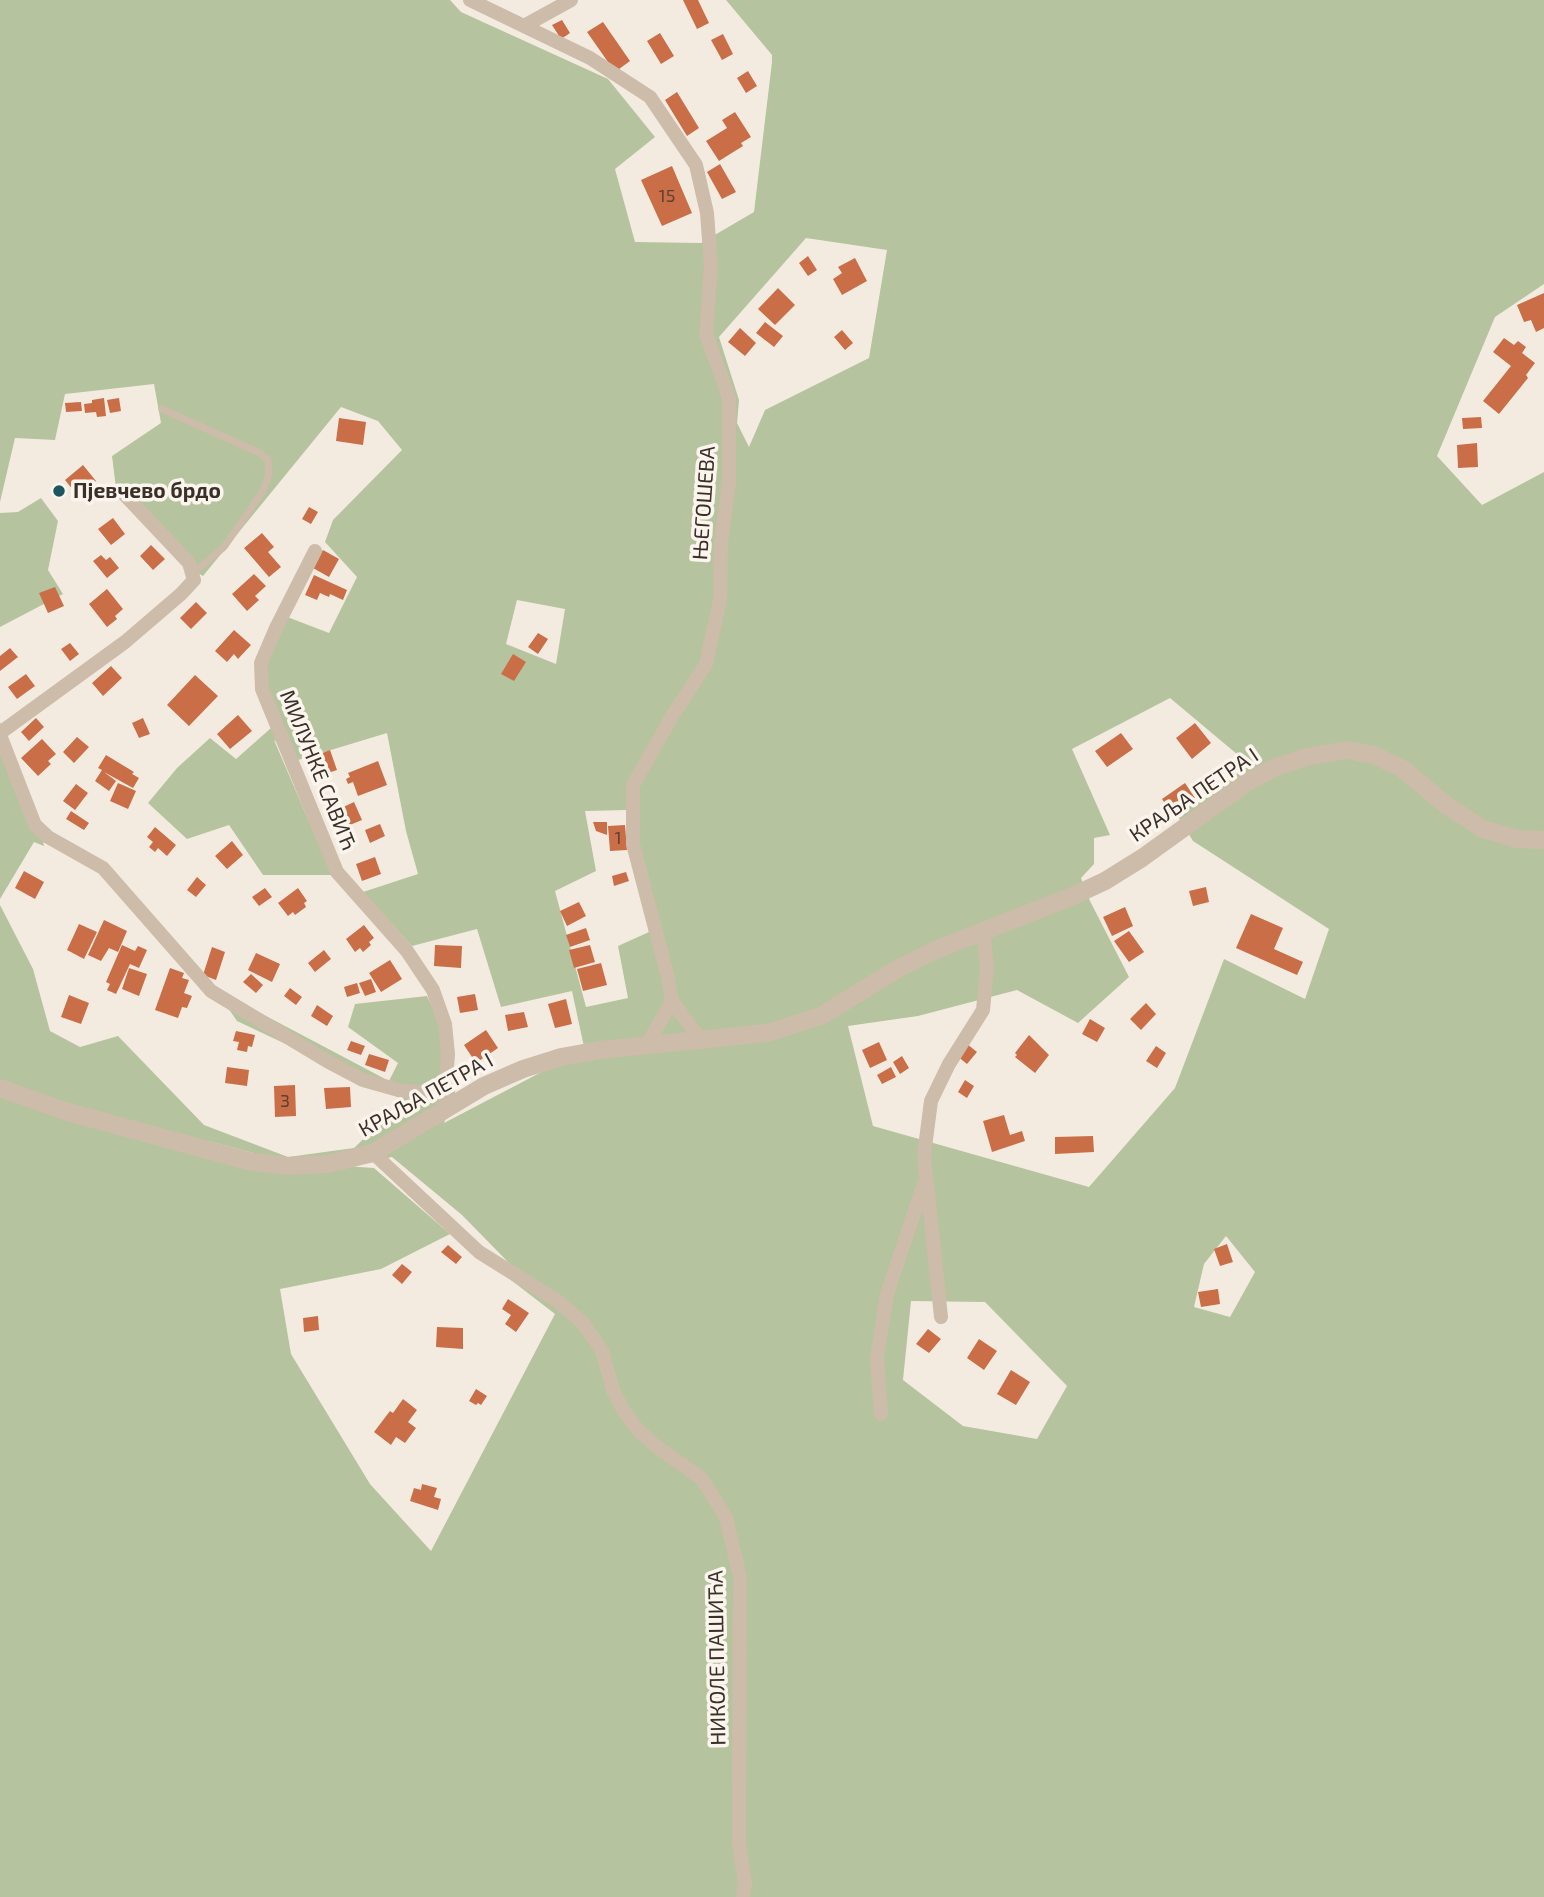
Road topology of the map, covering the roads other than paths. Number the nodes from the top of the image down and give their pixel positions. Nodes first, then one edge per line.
1 (470, 0) edge
2 (570, 0) edge
3 (524, 26) junction
4 (162, 409) dead end
5 (122, 492) dead end
6 (315, 551) dead end
7 (192, 573) junction
8 (0, 734) edge
9 (1544, 840) edge
10 (983, 930) junction
11 (671, 1001) junction
12 (700, 1040) junction
13 (647, 1045) junction
14 (0, 1088) edge
15 (447, 1100) junction
16 (373, 1153) junction
17 (926, 1178) junction
18 (941, 1317) dead end
19 (880, 1414) dead end
20 (743, 1897) edge

1 - 3 street, ЊЕГОШЕВА
2 - 3 street
3 - 11 street, ЊЕГОШЕВА
4 - 7 lane
5 - 7 street
6 - 15 street, МИЛУНКЕ САВИЋ
7 - 8 street
8 - 15 street
9 - 10 street, КРАЉА ПЕТРА I
10 - 12 street, КРАЉА ПЕТРА I
10 - 17 street
11 - 12 street, ЊЕГОШЕВА
11 - 13 street
12 - 13 street, КРАЉА ПЕТРА I
13 - 15 street, КРАЉА ПЕТРА I
14 - 16 street, КРАЉА ПЕТРА I
15 - 16 street, КРАЉА ПЕТРА I
16 - 20 street, НИКОЛЕ ПАШИЋА
17 - 18 street
17 - 19 street

